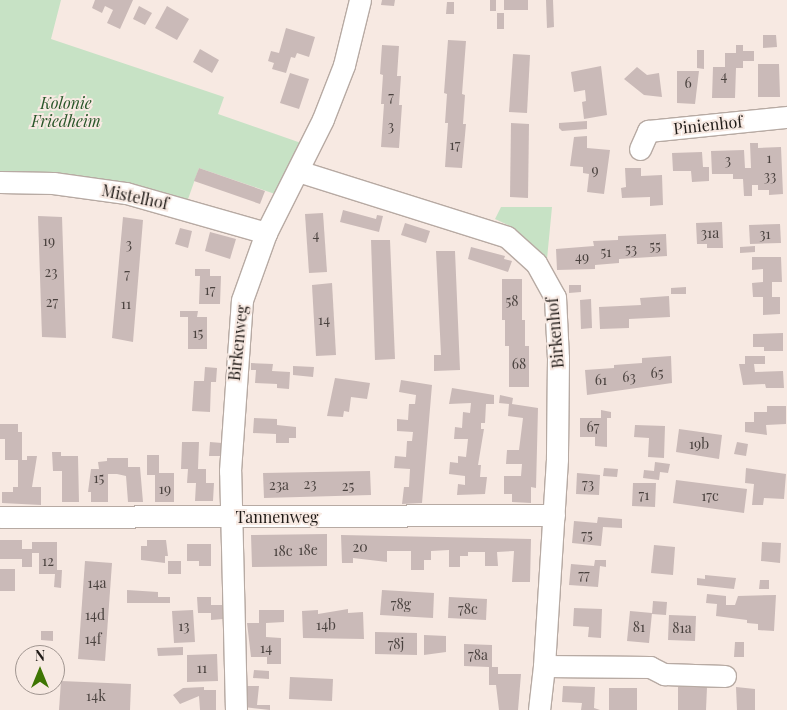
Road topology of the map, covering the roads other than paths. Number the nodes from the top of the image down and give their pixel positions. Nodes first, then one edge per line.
1 (360, 0) edge
2 (787, 117) edge
3 (640, 149) dead end
4 (298, 171) junction
5 (0, 182) edge
6 (266, 232) junction
7 (554, 515) junction
8 (0, 517) edge
9 (231, 518) junction
10 (544, 666) junction
11 (725, 676) dead end
12 (236, 710) edge
13 (538, 710) edge

1 - 4 street, Birkenweg
2 - 3 street, Pinienhof
4 - 6 street, Birkenweg
4 - 7 street, Birkenhof
5 - 6 street, Mistelhof
6 - 9 street, Birkenweg
7 - 9 street, Tannenweg
7 - 10 street, Birkenhof
8 - 9 street, Tannenweg
9 - 12 street, Birkenweg
10 - 11 street
10 - 13 street, Birkenhof

